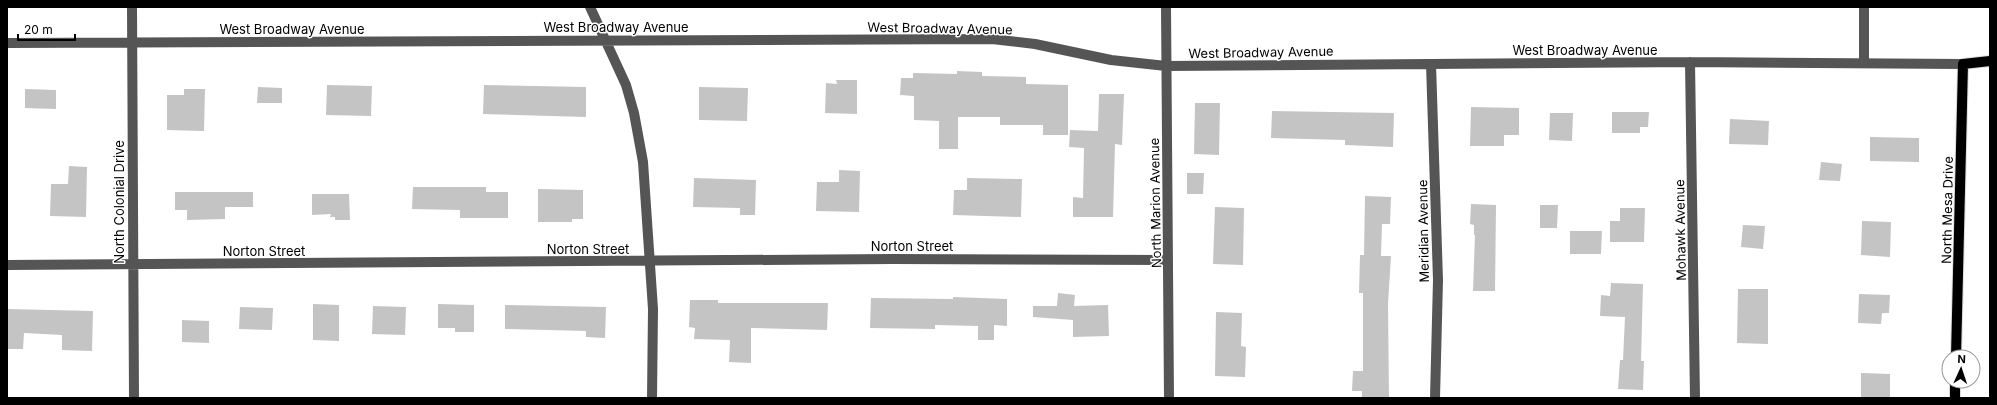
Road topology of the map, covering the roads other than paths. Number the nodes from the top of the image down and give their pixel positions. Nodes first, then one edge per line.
1 (132, 7) edge
2 (590, 7) edge
3 (1166, 7) edge
4 (1864, 7) edge
5 (606, 40) junction
6 (7, 43) edge
7 (132, 43) junction
8 (1990, 61) edge
9 (1690, 62) junction
10 (1864, 62) junction
11 (1431, 64) junction
12 (1963, 64) junction
13 (1166, 66) junction
14 (1168, 260) junction
15 (650, 261) junction
16 (7, 265) edge
17 (132, 265) junction
18 (1956, 349) edge
19 (134, 398) edge
20 (652, 398) edge
21 (1169, 398) edge
22 (1435, 398) edge
23 (1695, 398) edge

1 - 7 street, North Colonial Drive
2 - 5 street
3 - 13 street, North Marion Avenue
4 - 10 street
5 - 7 street, West Broadway Avenue
5 - 13 street, West Broadway Avenue
5 - 15 street
6 - 7 street, West Broadway Avenue
7 - 17 street, North Colonial Drive
8 - 12 main road, West Broadway Avenue
9 - 10 street, West Broadway Avenue
9 - 11 street, West Broadway Avenue
9 - 23 street, Mohawk Avenue
10 - 12 street, West Broadway Avenue
11 - 13 street, West Broadway Avenue
11 - 22 street, Meridian Avenue
12 - 18 main road, North Mesa Drive
13 - 14 street, North Marion Avenue
14 - 15 street, Norton Street
14 - 21 street, North Marion Avenue
15 - 17 street, Norton Street
15 - 20 street
16 - 17 street, Norton Street
17 - 19 street, North Colonial Drive

